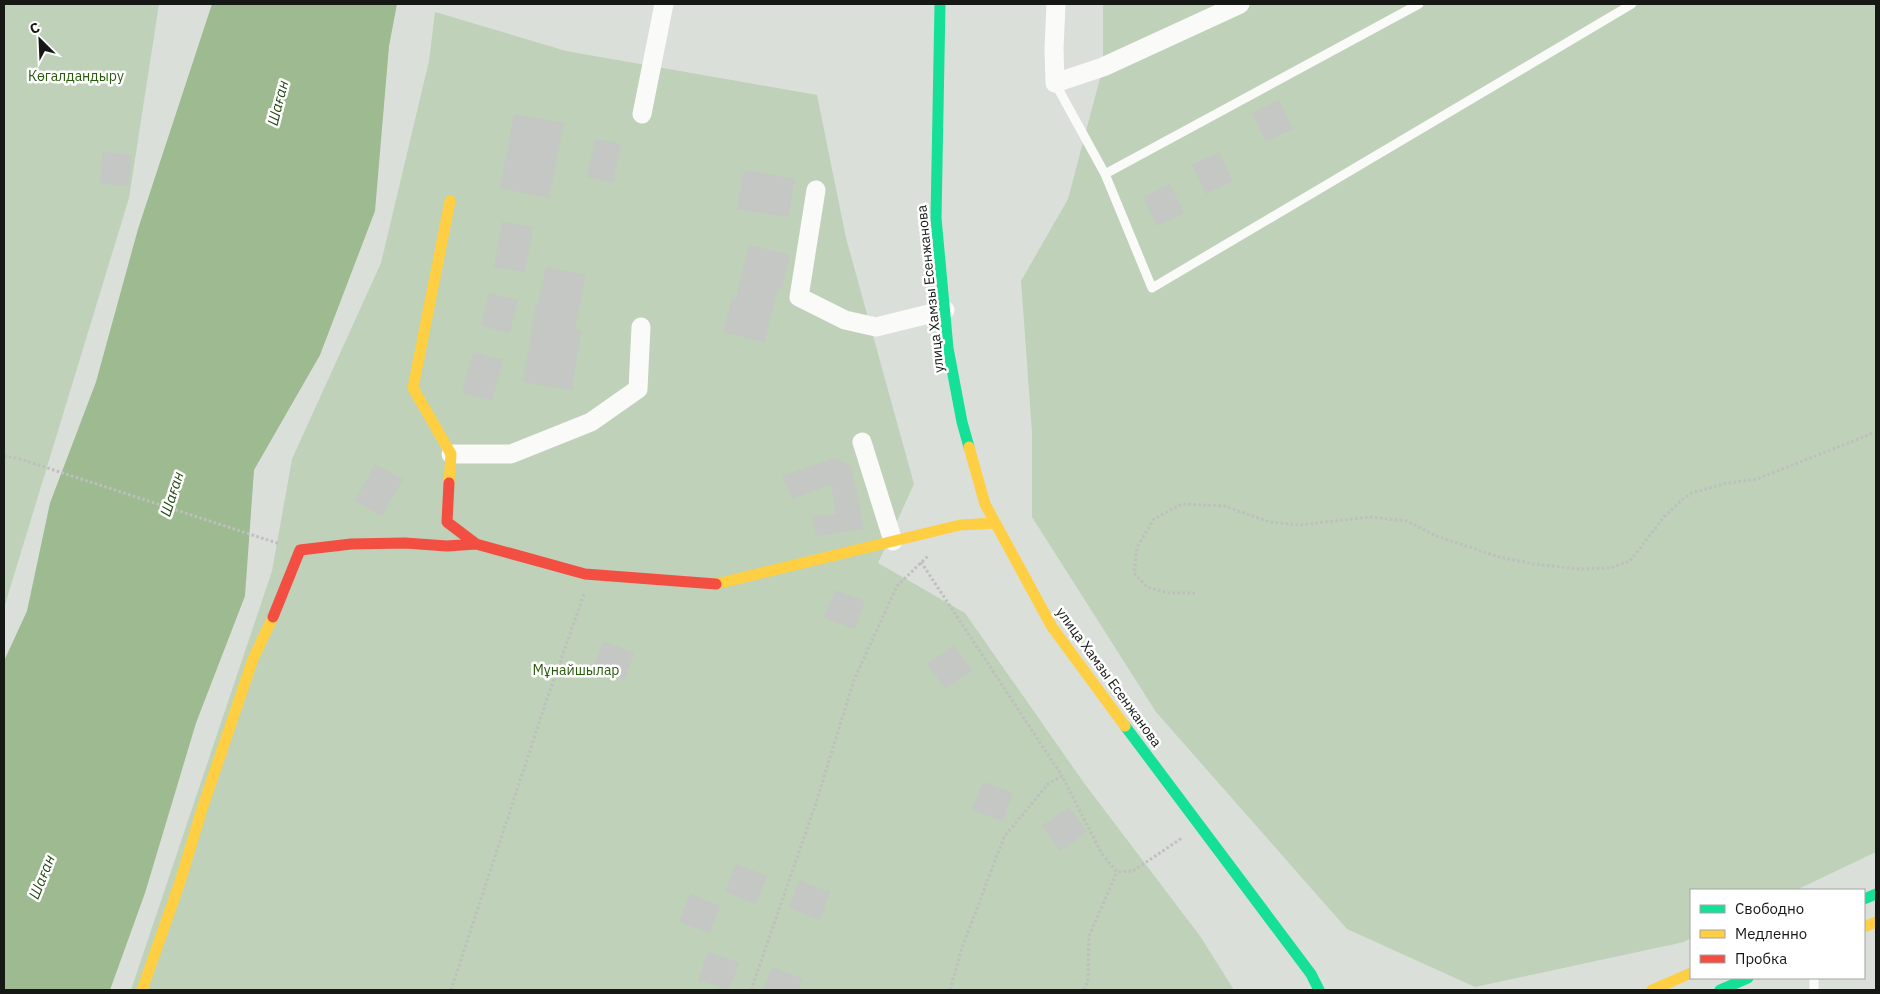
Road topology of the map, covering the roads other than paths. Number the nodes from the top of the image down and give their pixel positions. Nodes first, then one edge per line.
1 (664, 4) edge
2 (940, 4) edge
3 (1056, 4) edge
4 (1240, 4) edge
5 (1419, 4) edge
6 (1632, 4) edge
7 (1055, 83) junction
8 (642, 114) dead end
9 (1105, 174) junction
10 (816, 190) dead end
11 (450, 201) dead end
12 (945, 310) junction
13 (641, 327) dead end
14 (862, 442) dead end
15 (450, 454) junction
16 (995, 523) junction
17 (893, 541) junction
18 (476, 544) junction
19 (1690, 973) edge
20 (1746, 979) edge
21 (1324, 989) edge
22 (142, 990) edge
23 (1652, 990) edge
24 (1720, 990) edge

1 - 8 street
2 - 12 main road, улица Хамзы Есенжанова
3 - 7 street
4 - 7 street
5 - 9 lane
6 - 9 lane
7 - 9 lane
10 - 12 street
11 - 15 main road
12 - 16 main road, улица Хамзы Есенжанова
13 - 15 street
14 - 17 street
15 - 18 main road
16 - 17 main road
16 - 21 main road, улица Хамзы Есенжанова
17 - 18 main road
18 - 22 main road
19 - 23 main road
20 - 24 main road

